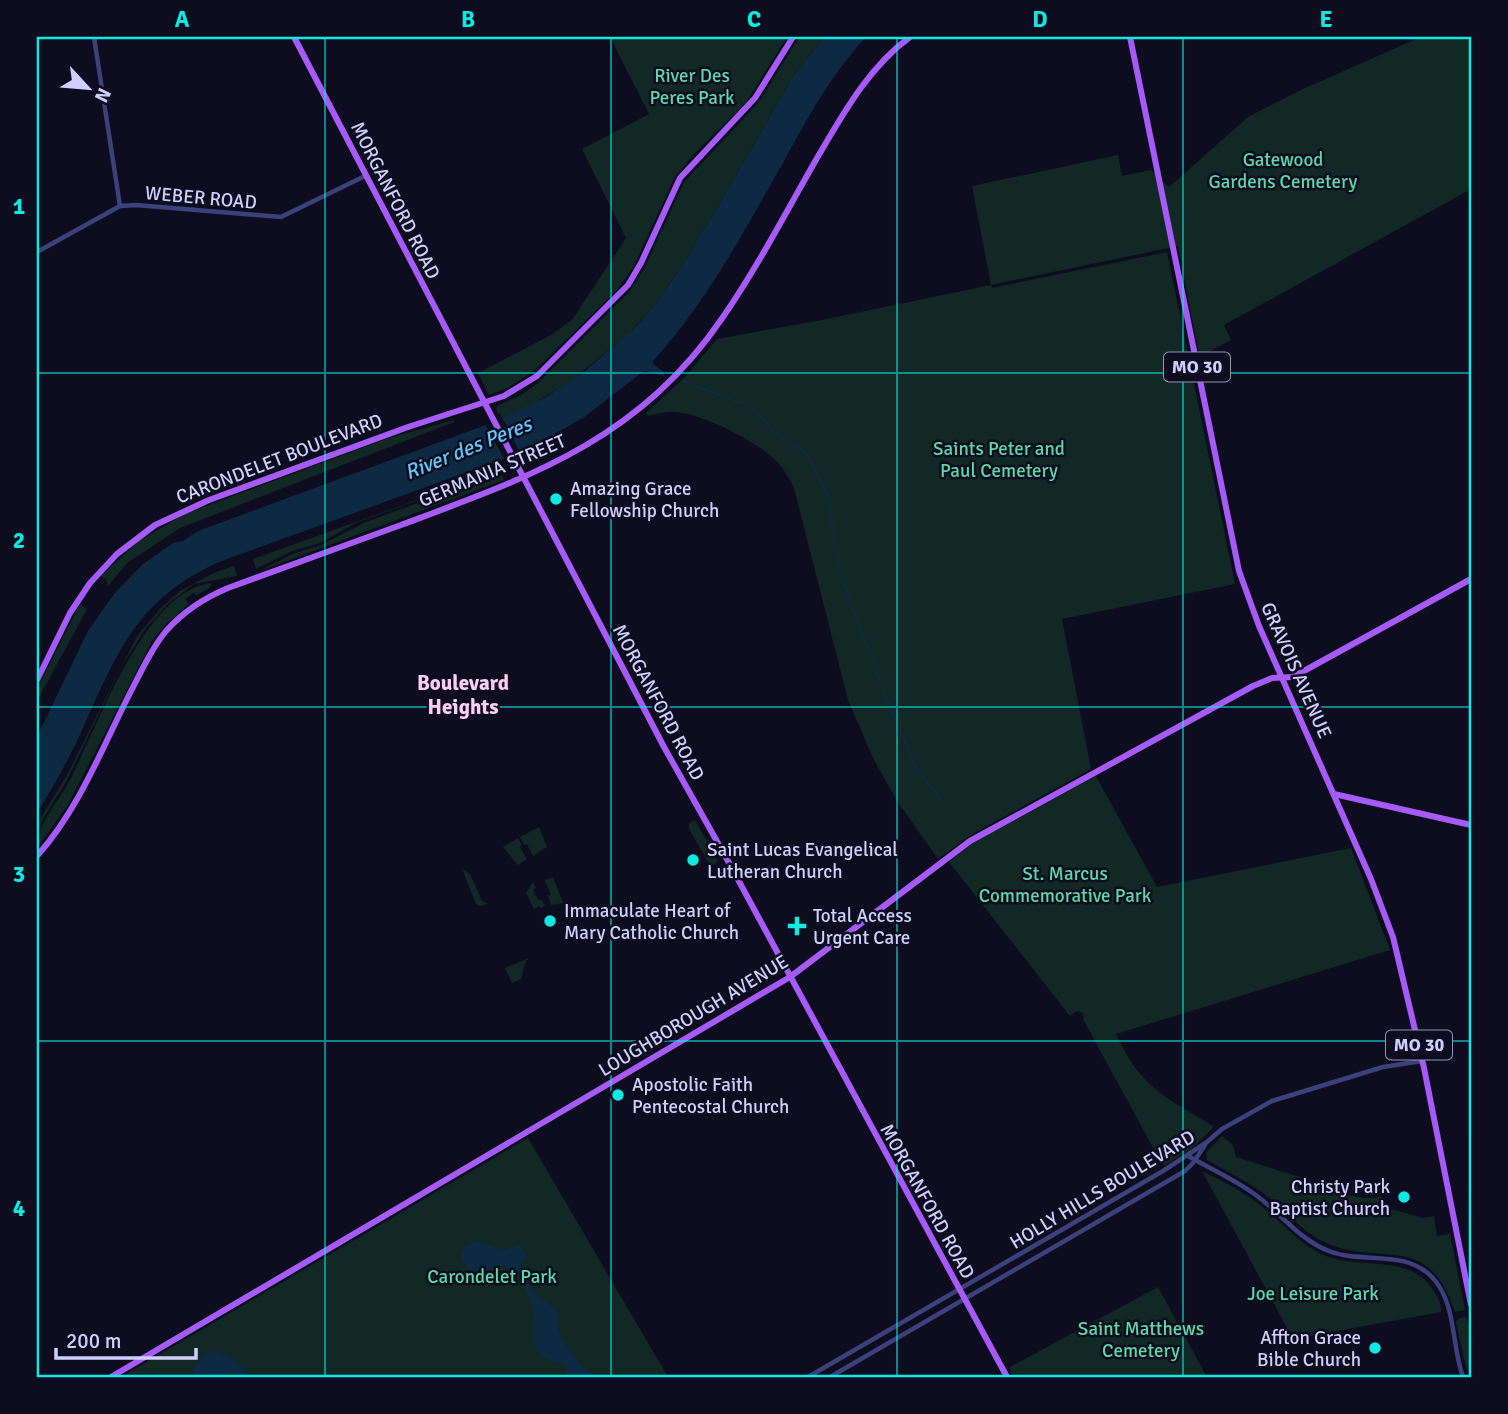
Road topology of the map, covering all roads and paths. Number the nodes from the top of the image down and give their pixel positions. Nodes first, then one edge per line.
1 (94, 37) edge
2 (294, 37) edge
3 (793, 37) edge
4 (909, 37) edge
5 (1130, 37) edge
6 (365, 176) junction
7 (120, 206) junction
8 (37, 252) edge
9 (484, 403) junction
10 (524, 478) junction
11 (1471, 579) edge
12 (1464, 583) junction
13 (1471, 588) edge
14 (1282, 678) junction
15 (37, 680) edge
16 (1334, 794) junction
17 (1471, 825) edge
18 (37, 856) edge
19 (790, 977) junction
20 (1422, 1061) junction
21 (1207, 1142) junction
22 (1188, 1156) junction
23 (1196, 1160) junction
24 (959, 1290) junction
25 (965, 1300) junction
26 (1471, 1305) edge
27 (111, 1377) edge
28 (808, 1377) edge
29 (830, 1377) edge
30 (1007, 1377) edge
31 (1463, 1377) edge

1 - 7 street
2 - 6 main road, MORGANFORD ROAD
3 - 9 main road, CARONDELET BOULEVARD
4 - 10 main road, GERMANIA STREET
5 - 14 main road, GRAVOIS AVENUE / MO 30
6 - 7 street, WEBER ROAD
6 - 9 main road, MORGANFORD ROAD
7 - 8 street, WEBER ROAD
9 - 10 main road, MORGANFORD ROAD
9 - 15 main road, CARONDELET BOULEVARD
10 - 18 main road, GERMANIA STREET
10 - 19 main road, MORGANFORD ROAD
11 - 12 main road, LOUGHBOROUGH AVENUE
12 - 13 street
12 - 14 main road, LOUGHBOROUGH AVENUE
14 - 16 main road, GRAVOIS AVENUE / MO 30
14 - 19 main road, LOUGHBOROUGH AVENUE
16 - 17 main road
16 - 20 main road, GRAVOIS AVENUE / MO 30
19 - 24 main road, MORGANFORD ROAD
19 - 27 main road, LOUGHBOROUGH AVENUE
20 - 21 street
20 - 26 main road, GRAVOIS AVENUE / MO 30
21 - 22 street, HOLLY HILLS BOULEVARD
21 - 23 street, HOLLY HILLS BOULEVARD
22 - 23 street
22 - 24 street, HOLLY HILLS BOULEVARD
23 - 25 street, HOLLY HILLS BOULEVARD
23 - 31 street
24 - 25 main road, MORGANFORD ROAD
24 - 28 street, HOLLY HILLS BOULEVARD
25 - 29 street, HOLLY HILLS BOULEVARD
25 - 30 main road, MORGANFORD ROAD

